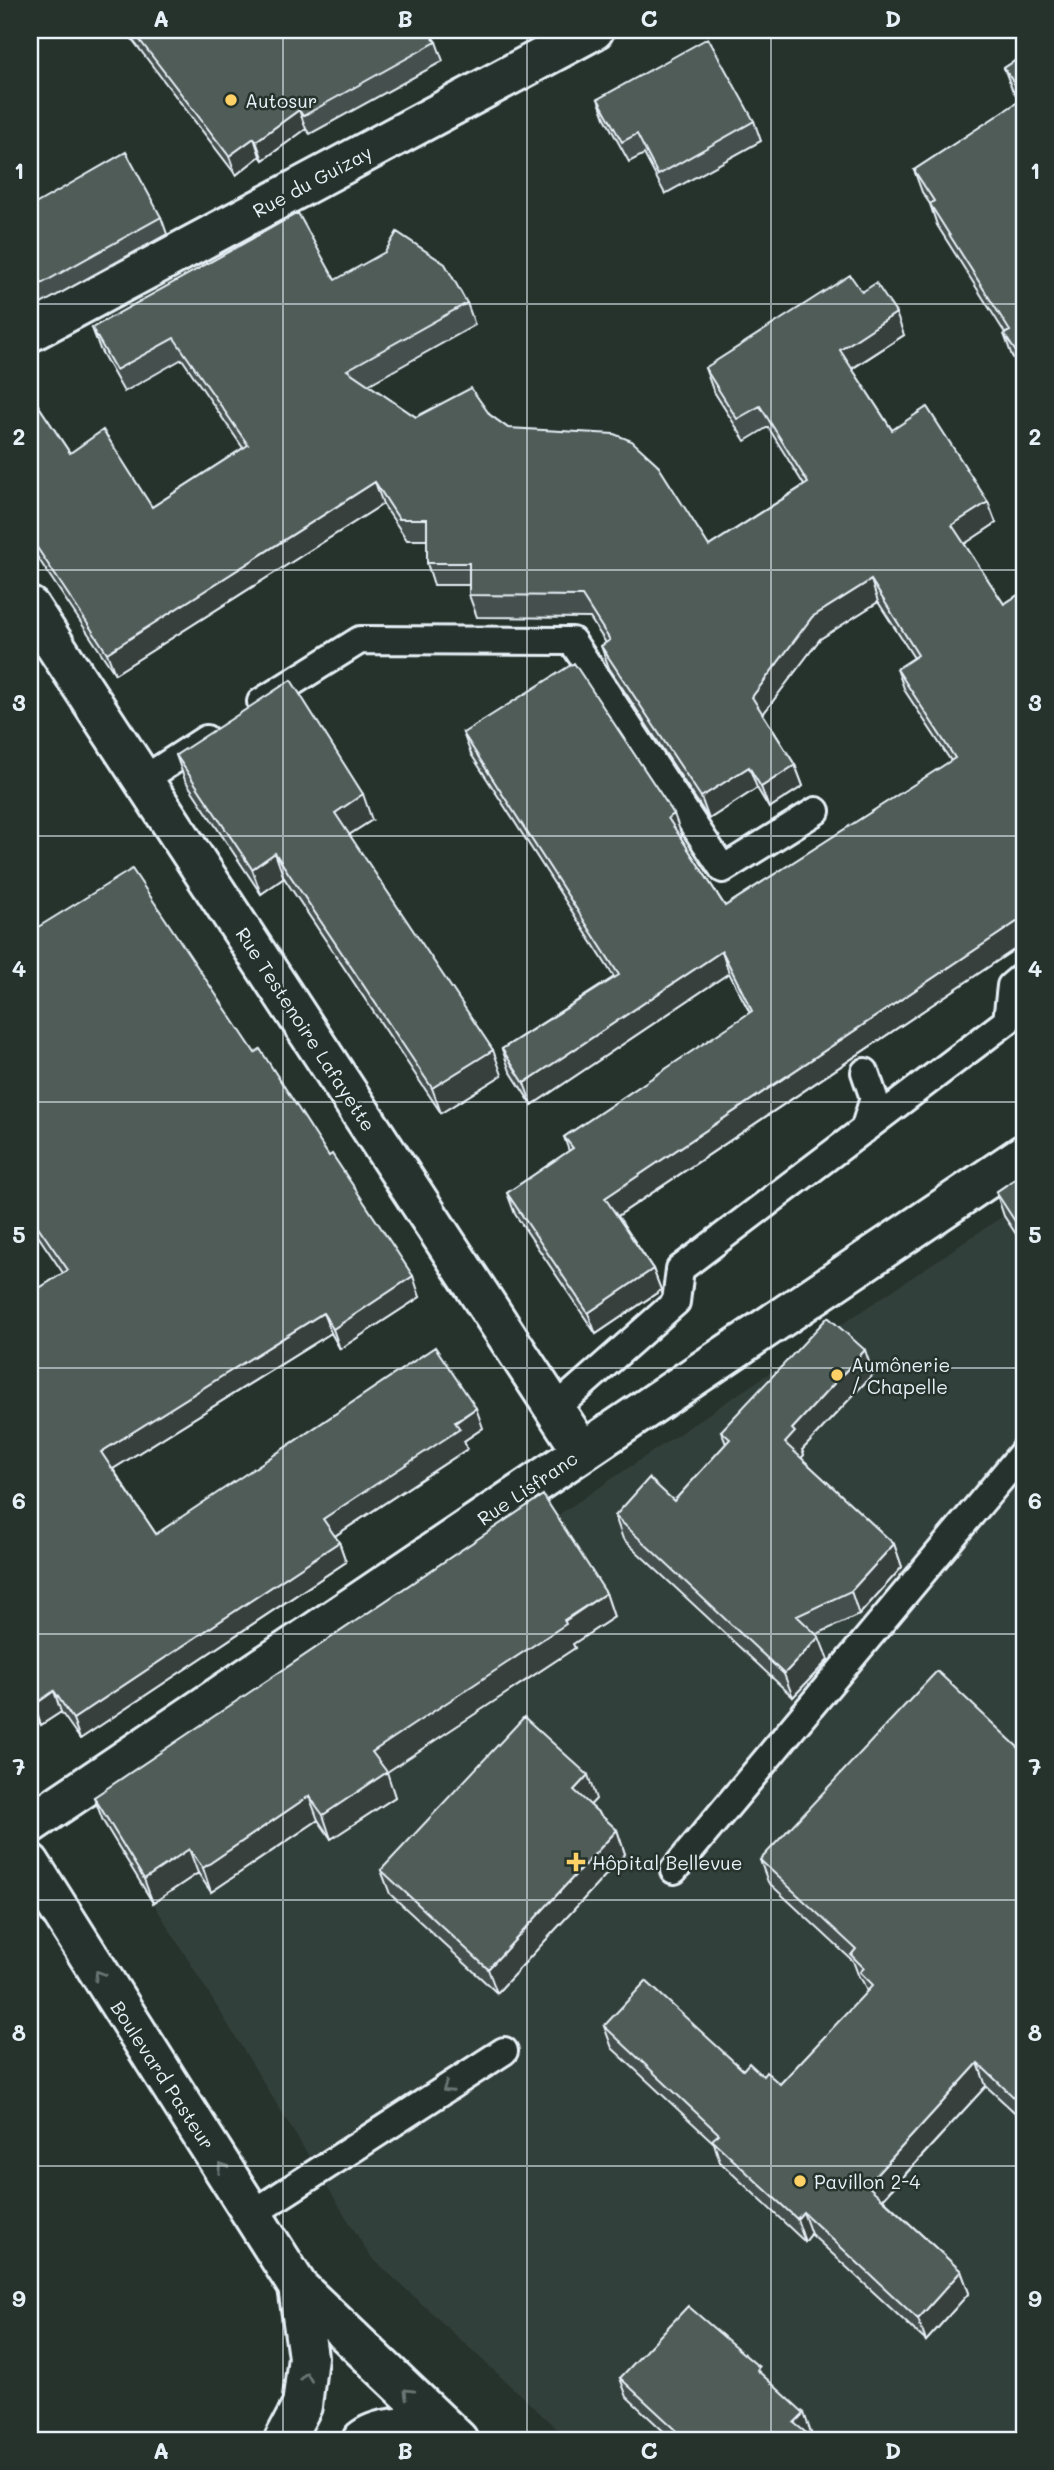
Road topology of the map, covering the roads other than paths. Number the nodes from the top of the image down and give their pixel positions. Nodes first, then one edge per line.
1 (594, 30) edge
2 (30, 332) edge
3 (30, 607) edge
4 (143, 780) junction
5 (816, 811) dead end
6 (1024, 975) edge
7 (865, 1072) dead end
8 (863, 1130) junction
9 (1024, 1154) edge
10 (555, 1409) junction
11 (582, 1451) junction
12 (1024, 1451) edge
13 (30, 1824) edge
14 (30, 1863) edge
15 (674, 1870) dead end
16 (504, 2051) dead end
17 (252, 2214) junction
18 (298, 2287) junction
19 (451, 2434) edge
20 (284, 2440) edge
21 (362, 2440) edge

1 - 2 street, Rue du Guizay
3 - 4 street, Rue Testenoire Lafayette
4 - 5 lane
4 - 10 street, Rue Testenoire Lafayette
6 - 8 lane
7 - 8 lane
8 - 10 lane
9 - 11 street, Rue Lisfranc
10 - 11 street, Rue Testenoire Lafayette
11 - 13 street, Rue Lisfranc
12 - 15 lane
17 -> 14 street, Boulevard Pasteur
16 -> 17 lane
17 - 18 street, Boulevard Pasteur
19 -> 18 street, Boulevard Pasteur
20 -> 18 street, Boulevard Pasteur
19 - 21 street

